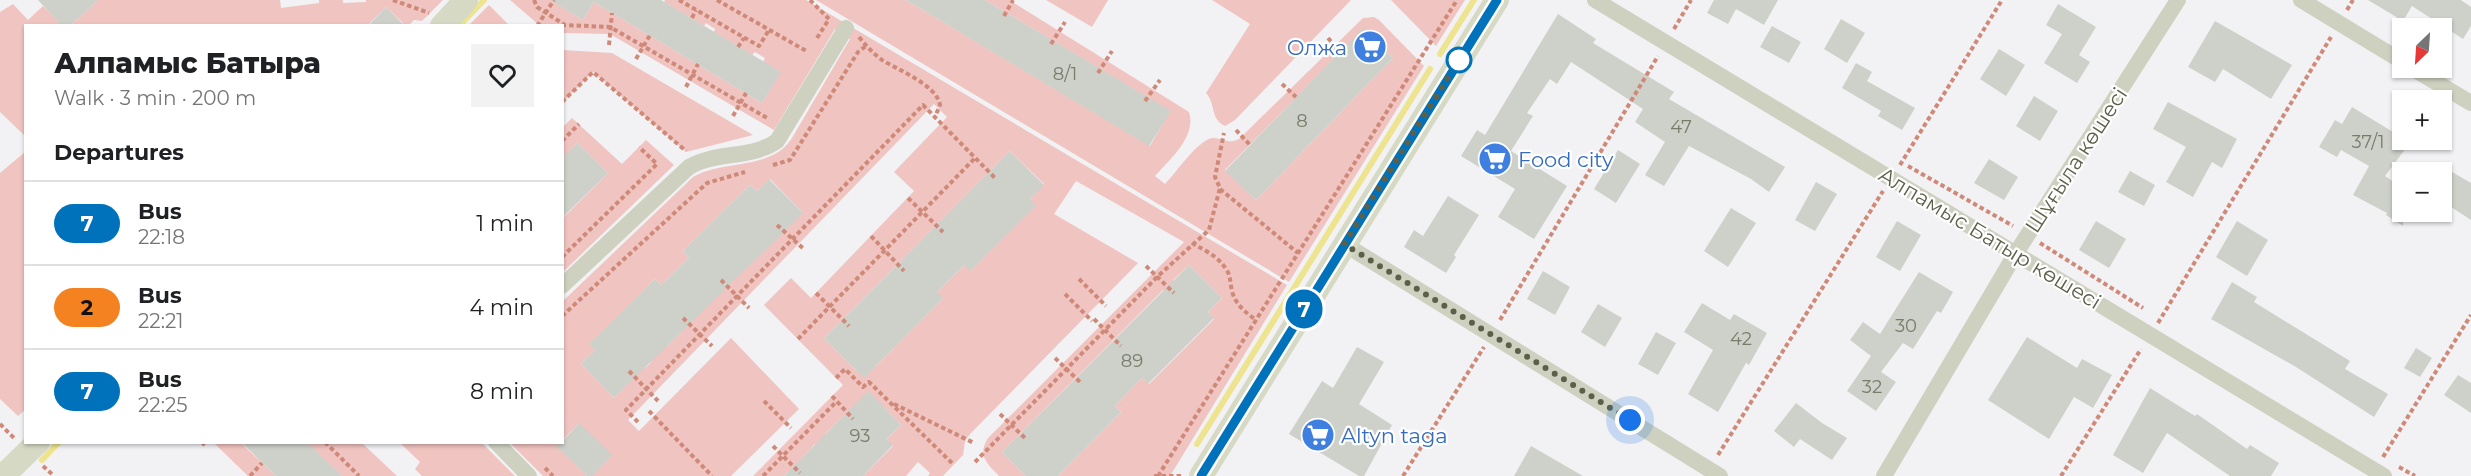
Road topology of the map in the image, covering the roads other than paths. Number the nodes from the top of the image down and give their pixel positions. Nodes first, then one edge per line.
1 (466, 0) edge
2 (1497, 0) edge
3 (1595, 0) edge
4 (2178, 0) edge
5 (2301, 0) edge
6 (436, 20) edge
7 (846, 28) road end
8 (2392, 55) edge
9 (2429, 78) edge
10 (2471, 103) edge
11 (1344, 244) junction
12 (2016, 253) junction
13 (564, 284) edge
14 (36, 444) edge
15 (498, 444) edge
16 (1715, 473) edge
17 (2380, 473) edge
18 (3, 476) edge
19 (529, 476) edge
20 (1201, 476) edge
21 (1884, 476) edge

1 - 6 main road
2 - 11 main road
3 - 12 street, Алпамыс Батыр көшесі
4 - 12 street, Шұғыла көшесі
5 - 8 street
7 - 13 street
9 - 10 street
11 - 16 street
11 - 20 main road
12 - 17 street, Алпамыс Батыр көшесі
12 - 21 street, Шұғыла көшесі
14 - 18 main road
15 - 19 street

